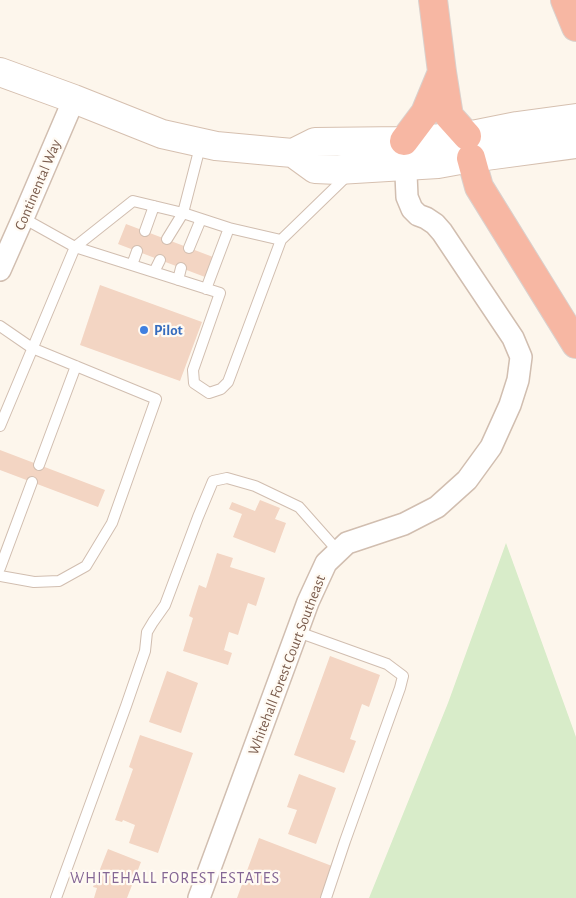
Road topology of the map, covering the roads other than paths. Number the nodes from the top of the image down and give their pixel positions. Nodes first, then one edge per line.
1 (433, 0) edge
2 (565, 0) edge
3 (576, 27) edge
4 (0, 72) edge
5 (442, 72) junction
6 (74, 99) junction
7 (576, 118) edge
8 (522, 138) junction
9 (201, 142) junction
10 (576, 144) edge
11 (469, 147) junction
12 (293, 153) junction
13 (405, 154) junction
14 (354, 169) junction
15 (154, 206) junction
16 (183, 213) junction
17 (23, 218) junction
18 (200, 218) junction
19 (229, 228) junction
20 (145, 231) dead end
21 (167, 240) dead end
22 (281, 240) junction
23 (75, 247) junction
24 (189, 248) dead end
25 (137, 251) dead end
26 (160, 260) dead end
27 (132, 265) junction
28 (182, 268) dead end
29 (0, 270) edge
30 (154, 272) junction
31 (178, 280) junction
32 (206, 289) junction
33 (0, 326) edge
34 (576, 344) edge
35 (32, 348) junction
36 (76, 366) junction
37 (0, 426) edge
38 (39, 465) dead end
39 (32, 482) dead end
40 (338, 551) junction
41 (0, 568) edge
42 (0, 576) edge
43 (298, 632) junction
44 (56, 898) edge
45 (199, 898) edge
46 (326, 898) edge

1 - 5 highway
2 - 3 highway
4 - 6 street
5 - 11 highway
5 - 13 highway
6 - 9 street
6 - 17 street, Continental Way
7 - 8 street
8 - 10 street
8 - 11 street
9 - 12 street
9 - 16 lane
11 - 13 street
11 - 34 highway
12 - 13 street
12 - 14 street
13 - 14 street
13 - 40 street, Whitehall Forest Court Southeast
14 - 22 lane
15 - 16 lane
15 - 20 lane
15 - 23 lane
16 - 18 lane
16 - 21 lane
17 - 23 lane
17 - 29 street, Continental Way
18 - 19 lane
18 - 24 lane
19 - 22 lane
19 - 32 lane
22 - 32 lane
23 - 27 lane
23 - 35 lane
25 - 27 lane
26 - 30 lane
27 - 30 lane
28 - 31 lane
30 - 31 lane
31 - 32 lane
33 - 35 lane
35 - 36 lane
35 - 37 lane
36 - 38 lane
36 - 42 lane
39 - 41 lane
40 - 43 street, Whitehall Forest Court Southeast
40 - 44 lane
43 - 45 street, Whitehall Forest Court Southeast
43 - 46 lane

